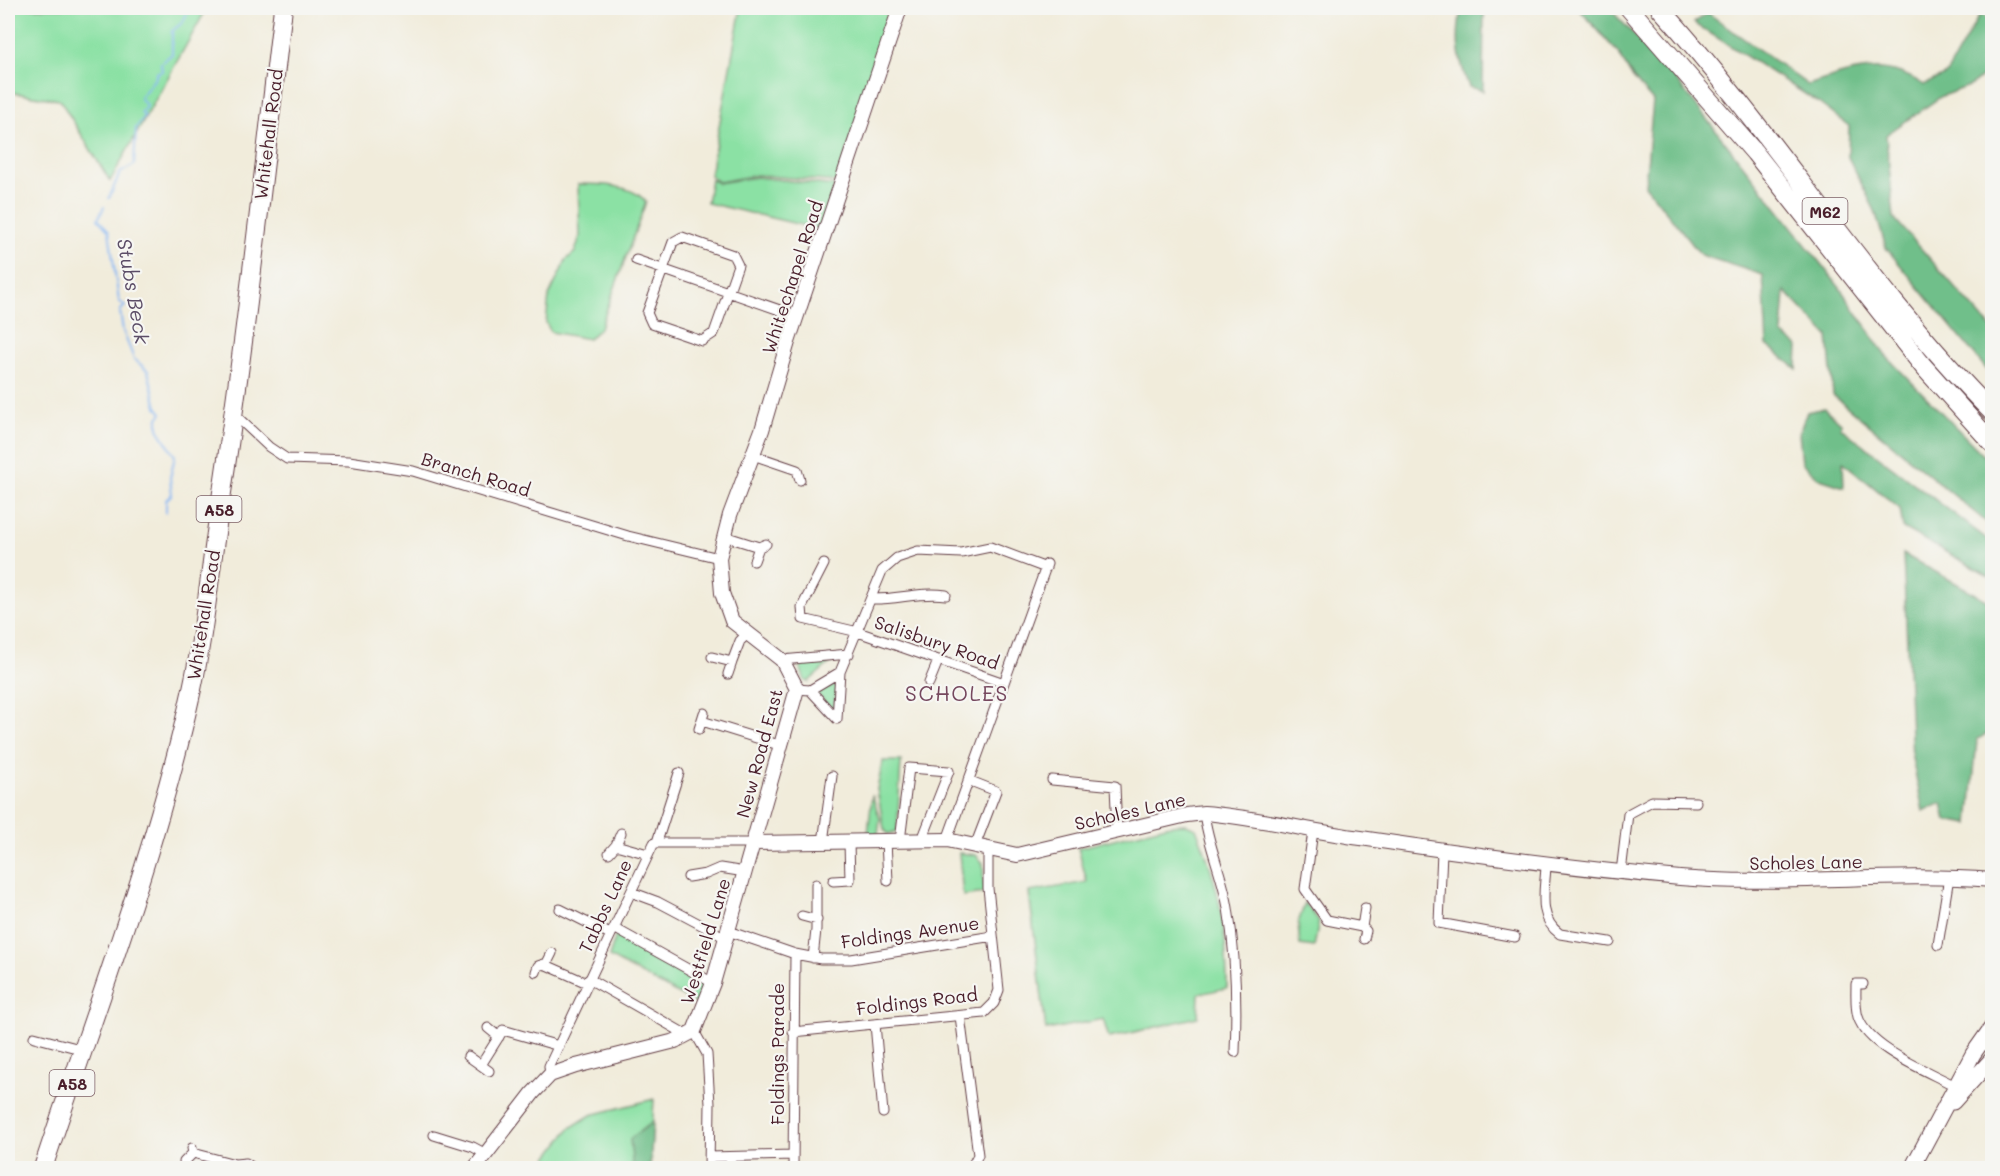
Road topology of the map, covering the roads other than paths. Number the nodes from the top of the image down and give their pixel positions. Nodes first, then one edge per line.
1 (283, 8) edge
2 (900, 8) edge
3 (1629, 8) edge
4 (1660, 8) edge
5 (636, 260) dead end
6 (663, 269) junction
7 (729, 292) junction
8 (797, 316) junction
9 (1992, 412) edge
10 (234, 414) junction
11 (1992, 443) edge
12 (753, 455) junction
13 (800, 480) dead end
14 (724, 536) junction
15 (720, 558) junction
16 (754, 561) dead end
17 (824, 564) dead end
18 (946, 595) dead end
19 (872, 599) junction
20 (858, 632) junction
21 (747, 634) junction
22 (849, 654) junction
23 (712, 657) dead end
24 (782, 660) junction
25 (938, 660) junction
26 (732, 662) junction
27 (840, 672) junction
28 (728, 674) dead end
29 (929, 682) dead end
30 (1004, 683) junction
31 (804, 689) junction
32 (702, 721) dead end
33 (782, 746) junction
34 (679, 772) dead end
35 (832, 776) dead end
36 (968, 780) junction
37 (1052, 780) dead end
38 (1696, 802) dead end
39 (1204, 813) junction
40 (1117, 831) junction
41 (1313, 831) junction
42 (621, 833) dead end
43 (922, 840) junction
44 (947, 840) junction
45 (893, 841) junction
46 (657, 842) junction
47 (823, 842) junction
48 (849, 842) junction
49 (754, 843) junction
50 (616, 846) junction
51 (982, 847) junction
52 (1442, 850) junction
53 (609, 853) dead end
54 (648, 854) junction
55 (1546, 866) junction
56 (745, 872) junction
57 (1621, 872) junction
58 (1949, 876) junction
59 (688, 877) dead end
60 (1992, 880) edge
61 (833, 881) dead end
62 (888, 881) dead end
63 (816, 885) dead end
64 (631, 892) junction
65 (1365, 908) dead end
66 (560, 909) dead end
67 (802, 916) dead end
68 (817, 920) junction
69 (1362, 927) junction
70 (612, 931) junction
71 (727, 934) junction
72 (993, 936) junction
73 (1515, 937) dead end
74 (1364, 939) dead end
75 (1610, 942) dead end
76 (1938, 945) dead end
77 (552, 953) dead end
78 (795, 954) junction
79 (813, 958) junction
80 (545, 964) junction
81 (536, 972) dead end
82 (588, 981) junction
83 (713, 983) junction
84 (1863, 984) dead end
85 (960, 1016) junction
86 (874, 1024) junction
87 (488, 1028) dead end
88 (1992, 1028) edge
89 (793, 1032) junction
90 (691, 1033) junction
91 (34, 1037) dead end
92 (499, 1037) junction
93 (559, 1046) junction
94 (84, 1050) junction
95 (1235, 1052) dead end
96 (468, 1056) dead end
97 (1992, 1059) edge
98 (481, 1065) junction
99 (489, 1071) dead end
100 (550, 1075) junction
101 (1960, 1088) junction
102 (883, 1113) dead end
103 (434, 1135) dead end
104 (486, 1154) junction
105 (792, 1155) junction
106 (709, 1157) junction
107 (184, 1162) dead end
108 (43, 1168) edge
109 (253, 1168) edge
110 (475, 1168) edge
111 (709, 1168) edge
112 (793, 1168) edge
113 (971, 1168) edge
114 (1912, 1168) edge

1 - 10 highway, Whitehall Road / A58
2 - 8 main road, Whitechapel Road
3 - 11 highway, M62
4 - 9 highway, M62
5 - 6 street
6 - 7 street
6 - 7 street
6 - 7 street
7 - 8 street
8 - 12 main road, Whitechapel Road
10 - 15 street, Branch Road
10 - 94 highway, Whitehall Road / A58
12 - 13 street
12 - 14 main road, Whitechapel Road
14 - 15 main road, Whitechapel Road
14 - 16 street
15 - 21 main road, New Road East
17 - 20 street, Salisbury Road
18 - 19 street
19 - 20 street
19 - 30 street
20 - 22 street
20 - 25 street, Salisbury Road
21 - 24 main road, New Road East
21 - 26 street
22 - 24 street
22 - 27 street
23 - 26 street
24 - 31 main road, New Road East
25 - 29 street
25 - 30 street, Salisbury Road
26 - 28 street
27 - 31 street
27 - 31 street
30 - 36 street
31 - 33 main road, New Road East
32 - 33 street
33 - 49 main road, New Road East
34 - 46 street, Tabbs Lane
35 - 47 street
36 - 44 street
36 - 51 street
37 - 40 street
38 - 57 street
39 - 40 main road, Scholes Lane
39 - 41 main road, Scholes Lane
39 - 95 street
40 - 51 main road, Scholes Lane
41 - 52 main road, Scholes Lane
41 - 69 street
42 - 50 street
43 - 44 main road, Scholes Lane
43 - 45 main road, Scholes Lane
43 - 45 street
44 - 51 main road, Scholes Lane
45 - 48 main road, Scholes Lane
45 - 62 street
46 - 49 street
46 - 54 street, Tabbs Lane
47 - 48 main road, Scholes Lane
47 - 49 main road, Scholes Lane
48 - 61 street
49 - 56 main road, Westfield Lane
50 - 53 street
50 - 54 street
51 - 72 street, Foldings Road
52 - 55 main road, Scholes Lane
52 - 73 street
54 - 64 street, Tabbs Lane
55 - 57 main road, Scholes Lane
55 - 75 street
56 - 59 street
56 - 71 main road, Westfield Lane
57 - 58 main road, Scholes Lane
58 - 60 main road, Scholes Lane
58 - 76 street
63 - 68 street
64 - 70 street, Tabbs Lane
64 - 71 street, Foldings Avenue
65 - 69 street
66 - 70 street
67 - 68 street
68 - 79 street
69 - 74 street
70 - 82 street, Tabbs Lane
70 - 83 street
71 - 78 street, Foldings Avenue
71 - 83 main road, Westfield Lane
72 - 79 street, Foldings Avenue
72 - 85 street, Foldings Road
77 - 80 street
78 - 79 street, Foldings Avenue
78 - 89 street, Foldings Parade
80 - 81 street
80 - 82 street
82 - 90 street
82 - 93 street, Tabbs Lane
83 - 90 main road, Westfield Lane
84 - 101 street
85 - 86 street, Foldings Road
85 - 113 street
86 - 89 street, Foldings Road
86 - 102 street
87 - 92 street
88 - 101 main road
89 - 105 street, Foldings Parade
90 - 100 main road
90 - 106 street
91 - 94 street
92 - 93 street
92 - 98 street
93 - 100 street, Tabbs Lane
94 - 108 highway, Whitehall Road / A58
96 - 98 street
97 - 101 main road
98 - 99 street
100 - 104 main road
101 - 114 main road
103 - 104 street
104 - 110 main road
105 - 106 street
105 - 112 street, Foldings Parade
106 - 111 street
107 - 109 street

